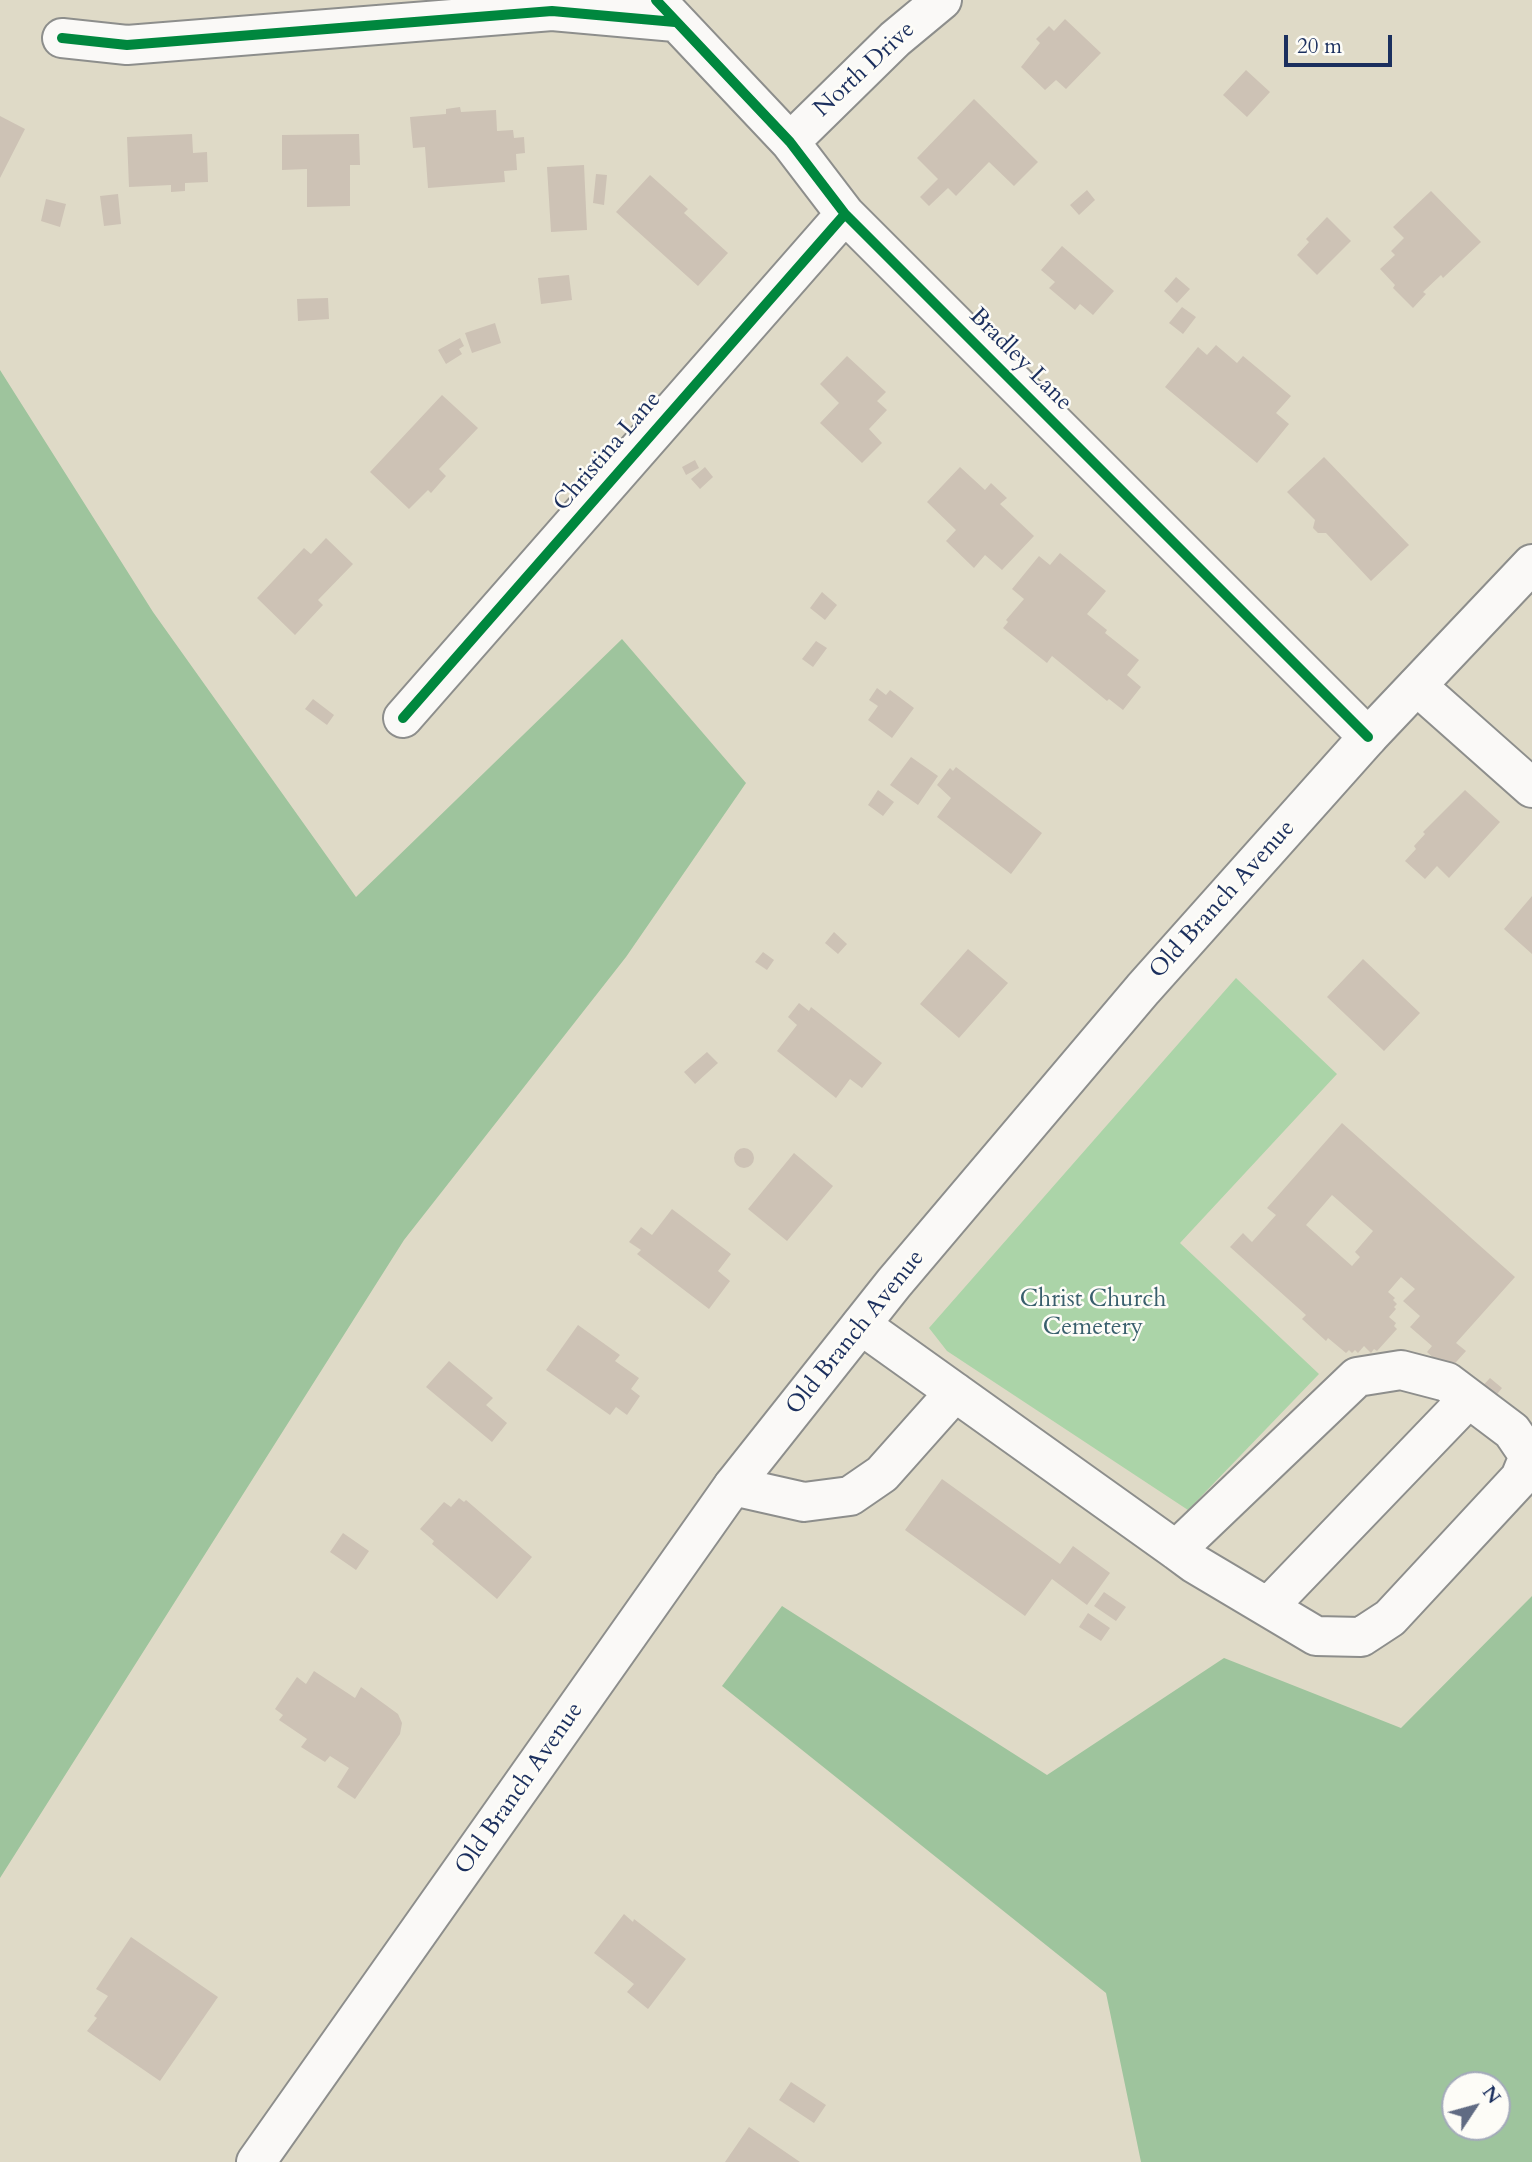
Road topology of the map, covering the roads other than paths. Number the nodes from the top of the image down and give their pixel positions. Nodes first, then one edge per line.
1 (942, 0) edge
2 (555, 5) edge
3 (666, 11) edge
4 (62, 38) dead end
5 (790, 142) junction
6 (845, 214) junction
7 (1532, 564) edge
8 (1417, 686) junction
9 (403, 718) dead end
10 (1368, 737) junction
11 (1532, 789) edge
12 (861, 1325) junction
13 (955, 1392) junction
14 (1468, 1399) junction
15 (733, 1486) junction
16 (1176, 1550) junction
17 (1268, 1607) junction
18 (256, 2162) edge

1 - 5 street, North Drive
2 - 3 street
2 - 4 street
3 - 5 street, Bradley Lane
5 - 6 street, Bradley Lane
6 - 9 street, Christina Lane
6 - 10 street, Bradley Lane
7 - 8 street, Old Branch Avenue
8 - 10 street, Old Branch Avenue
8 - 11 street
10 - 12 street, Old Branch Avenue
12 - 13 street
12 - 15 street, Old Branch Avenue
13 - 15 street
13 - 16 street
14 - 16 street
14 - 17 street
14 - 17 street
15 - 18 street, Old Branch Avenue
16 - 17 street

